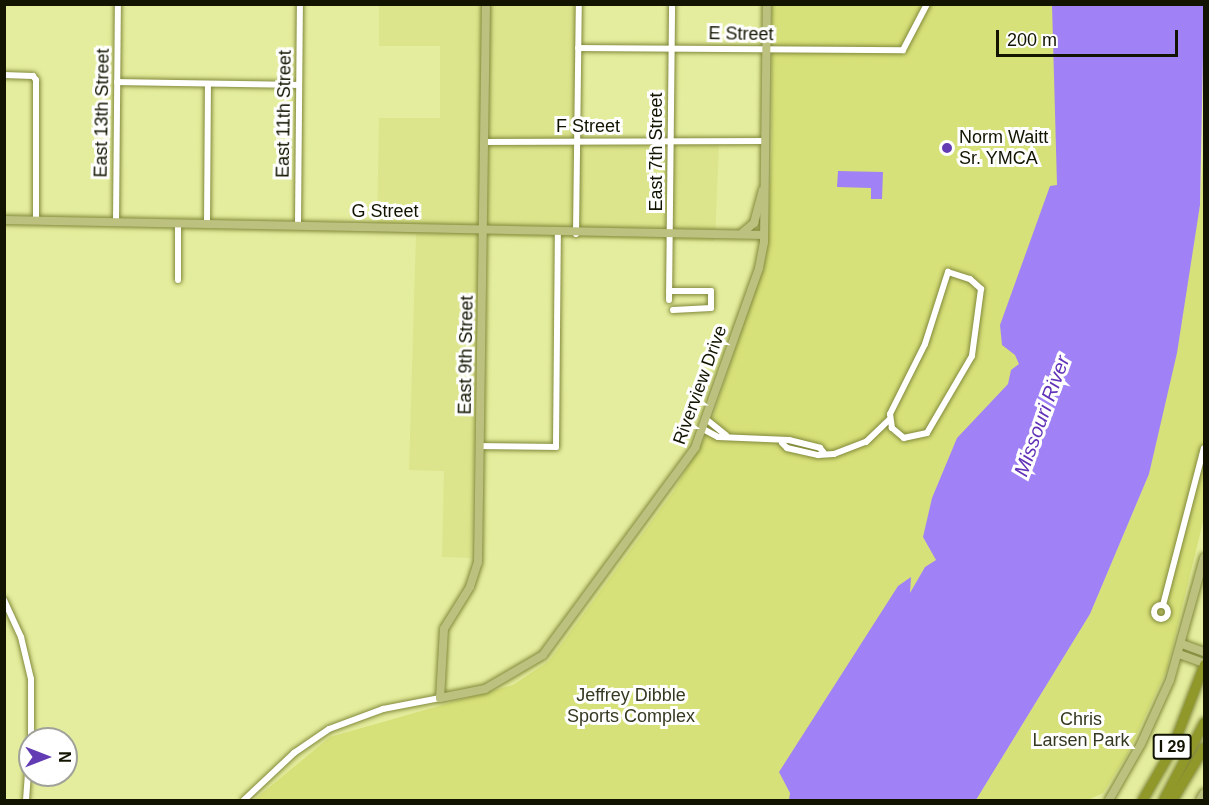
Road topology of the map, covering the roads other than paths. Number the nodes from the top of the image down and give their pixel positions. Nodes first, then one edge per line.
1 (118, 4) edge
2 (300, 4) edge
3 (486, 4) edge
4 (579, 4) edge
5 (672, 4) edge
6 (766, 4) edge
7 (927, 4) edge
8 (578, 48) junction
9 (672, 48) junction
10 (766, 50) junction
11 (4, 75) edge
12 (117, 82) junction
13 (208, 84) junction
14 (299, 85) junction
15 (670, 141) junction
16 (765, 141) junction
17 (484, 142) junction
18 (577, 142) junction
19 (765, 185) junction
20 (4, 220) edge
21 (36, 221) junction
22 (116, 222) junction
23 (178, 223) junction
24 (207, 224) junction
25 (298, 224) junction
26 (483, 229) junction
27 (558, 234) junction
28 (576, 234) junction
29 (670, 234) junction
30 (736, 235) junction
31 (764, 235) junction
32 (178, 280) dead end
33 (669, 291) junction
34 (669, 300) dead end
35 (673, 310) dead end
36 (890, 418) junction
37 (706, 419) junction
38 (703, 429) junction
39 (726, 435) junction
40 (480, 446) junction
41 (1204, 448) edge
42 (1204, 558) edge
43 (4, 600) edge
44 (1163, 605) dead end
45 (1182, 644) junction
46 (1204, 652) edge
47 (1179, 654) junction
48 (1204, 663) edge
49 (440, 698) junction
50 (1204, 722) edge
51 (31, 727) edge
52 (1204, 747) edge
53 (1204, 793) edge
54 (244, 801) edge
55 (1109, 801) edge
56 (1142, 801) edge
57 (1163, 801) edge
58 (1172, 801) edge
59 (1200, 801) edge

1 - 12 street, East 13th Street
2 - 14 street, East 11th Street
3 - 17 main road, East 9th Street
4 - 8 street
5 - 9 street, East 7th Street
6 - 10 main road, Riverview Drive
7 - 10 street, E Street
8 - 9 street, E Street
8 - 18 street
9 - 10 street, E Street
9 - 15 street, East 7th Street
10 - 16 main road, Riverview Drive
11 - 21 street
12 - 13 street
12 - 22 street, East 13th Street
13 - 14 street
13 - 24 street
14 - 25 street, East 11th Street
15 - 16 street, F Street
15 - 18 street, F Street
15 - 29 street, East 7th Street
16 - 19 main road, Riverview Drive
17 - 18 street, F Street
17 - 26 main road, East 9th Street
18 - 28 street
19 - 30 main road
19 - 31 main road, Riverview Drive
20 - 21 main road, G Street
21 - 22 main road, G Street
22 - 23 main road, G Street
23 - 24 main road, G Street
23 - 32 street
24 - 25 main road, G Street
25 - 26 main road, G Street
26 - 27 main road, G Street
26 - 40 main road, East 9th Street
27 - 28 main road, G Street
27 - 40 street
28 - 29 main road, G Street
29 - 30 main road, G Street
29 - 33 street, East 7th Street
30 - 31 main road, G Street
31 - 37 main road, Riverview Drive
33 - 34 street, East 7th Street
33 - 35 street
36 - 36 street
36 - 39 street
37 - 38 main road, Riverview Drive
37 - 39 street
38 - 39 street
38 - 49 main road, Riverview Drive
40 - 49 main road, East 9th Street
41 - 44 street
42 - 45 main road
43 - 51 street
45 - 46 main road
45 - 47 main road
47 - 48 main road
47 - 55 main road
48 - 56 highway, I 29
49 - 54 street
50 - 57 highway, I 29
52 - 58 highway
53 - 59 main road

